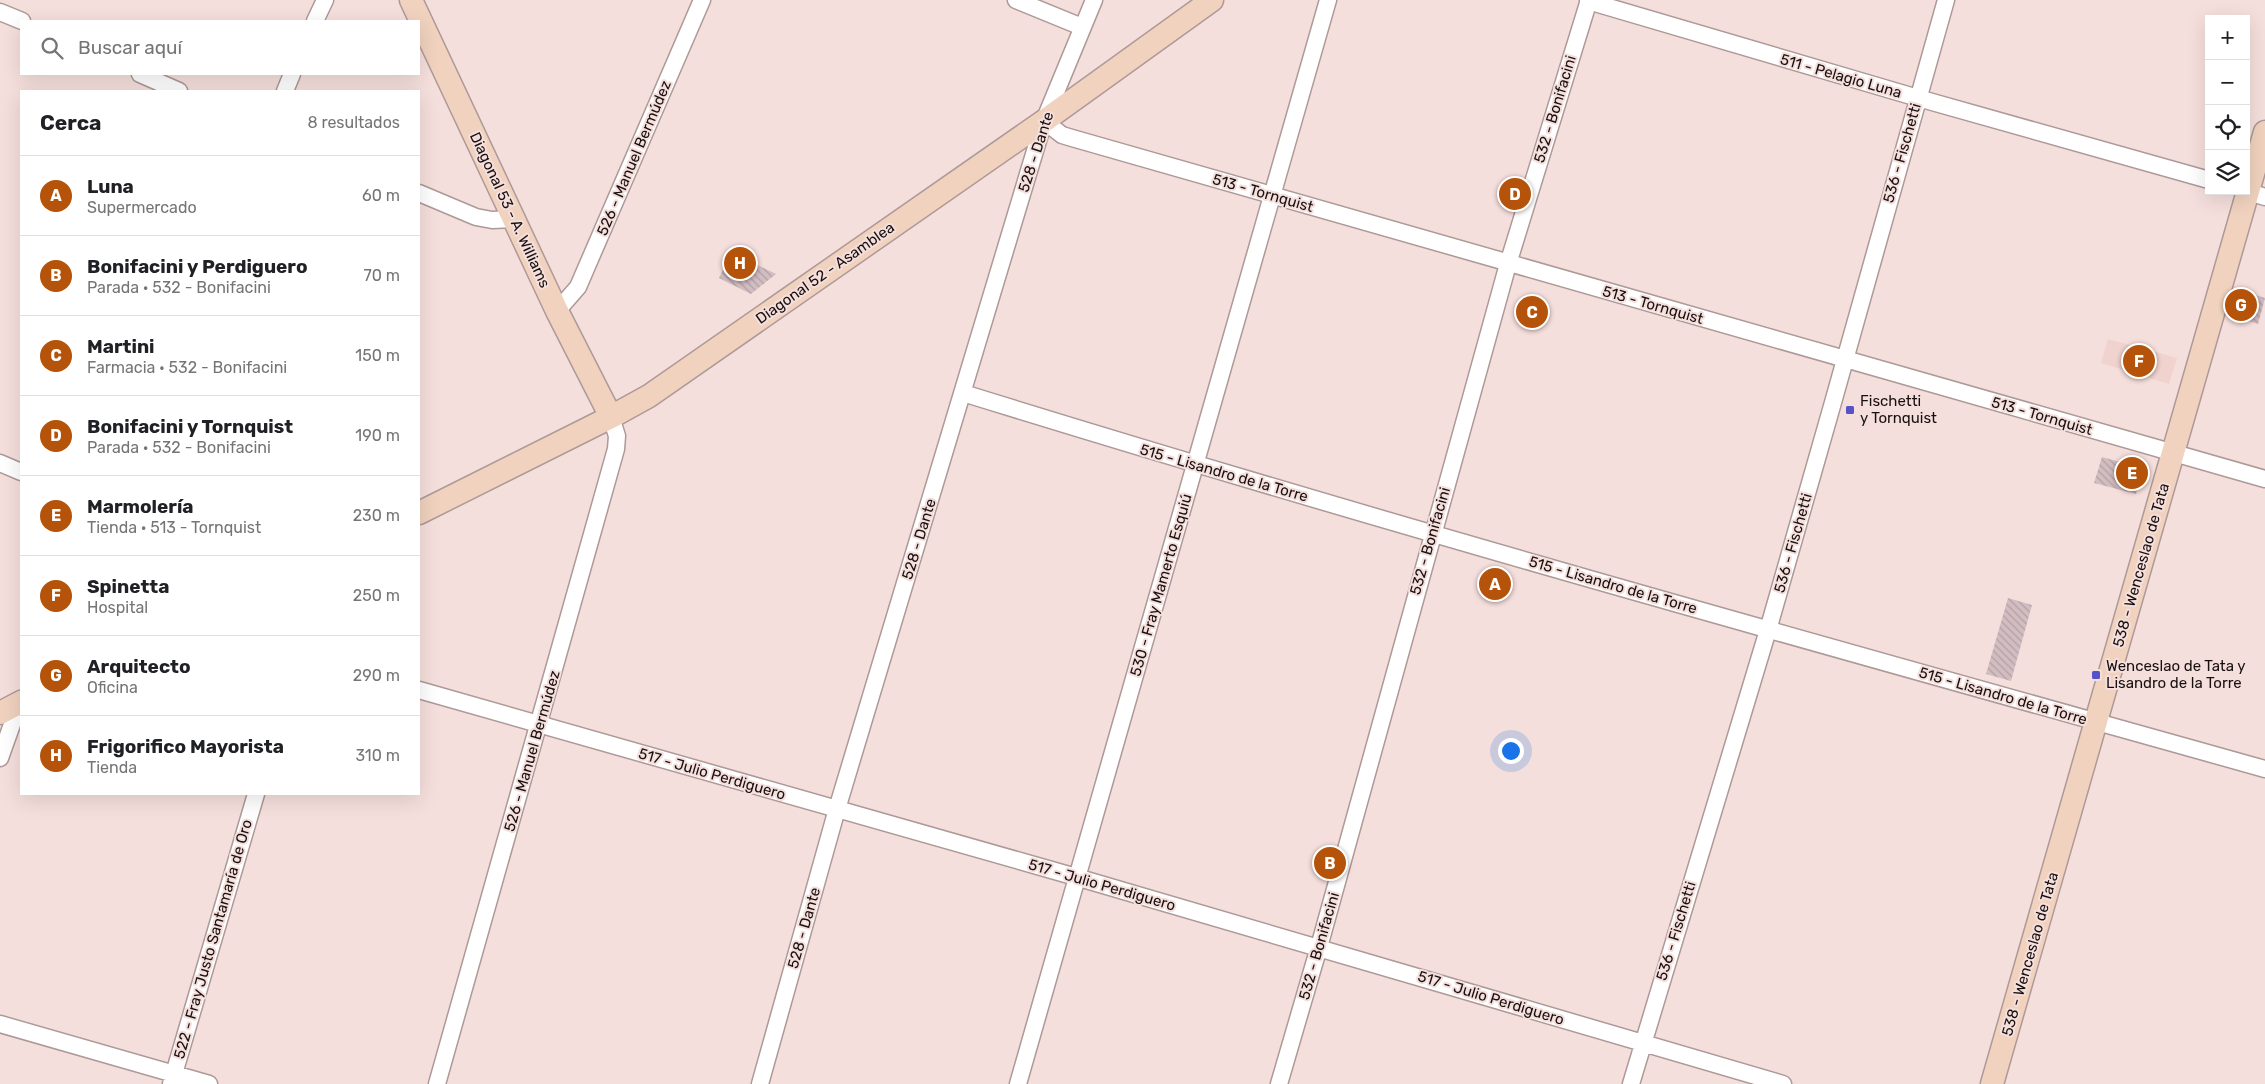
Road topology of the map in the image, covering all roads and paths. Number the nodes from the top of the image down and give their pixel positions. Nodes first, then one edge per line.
1 (325, 0) edge
2 (411, 0) edge
3 (702, 0) edge
4 (1016, 0) edge
5 (1094, 0) edge
6 (1212, 0) edge
7 (1328, 0) edge
8 (1946, 0) edge
9 (1588, 1) edge
10 (0, 12) edge
11 (20, 20) edge
12 (315, 20) edge
13 (1082, 27) junction
14 (142, 75) edge
15 (292, 75) edge
16 (177, 90) edge
17 (285, 90) edge
18 (1918, 98) junction
19 (1044, 121) junction
20 (2265, 132) edge
21 (2205, 179) edge
22 (420, 193) edge
23 (2253, 193) edge
24 (1271, 196) junction
25 (514, 219) junction
26 (1508, 264) junction
27 (557, 311) junction
28 (1845, 360) junction
29 (964, 393) junction
30 (611, 418) junction
31 (2173, 453) junction
32 (0, 463) edge
33 (1196, 465) junction
34 (20, 472) edge
35 (2265, 479) edge
36 (420, 513) edge
37 (1432, 533) junction
38 (1768, 630) junction
39 (420, 690) edge
40 (15, 704) edge
41 (2096, 722) junction
42 (539, 725) junction
43 (0, 758) edge
44 (2265, 769) edge
45 (256, 795) edge
46 (837, 810) junction
47 (1076, 877) junction
48 (1319, 947) junction
49 (0, 1024) edge
50 (1642, 1044) junction
51 (172, 1079) edge
52 (210, 1084) edge
53 (438, 1084) edge
54 (760, 1084) edge
55 (1018, 1084) edge
56 (1279, 1084) edge
57 (1631, 1084) edge
58 (1783, 1084) edge
59 (1992, 1084) edge

1 - 12 street
2 - 25 street, Diagonal 53 - A. Williams
3 - 27 street, 526 - Manuel Bermúdez
4 - 13 street
5 - 13 street, 528 - Dante
6 - 19 street, Diagonal 52 - Asamblea
7 - 24 street, 530 - Fray Mamerto Esquiú
8 - 18 street, 536 - Fischetti
9 - 18 street, 511 - Pelagio Luna
9 - 26 street, 532 - Bonifacini
10 - 11 street
13 - 19 street, 528 - Dante
14 - 16 street
15 - 17 street
18 - 21 street, 511 - Pelagio Luna
18 - 28 street, 536 - Fischetti
19 - 24 street, 513 - Tornquist
19 - 29 street, 528 - Dante
19 - 30 street, Diagonal 52 - Asamblea
20 - 23 street, 538 - Wenceslao de Tata
22 - 25 street
23 - 31 street, 538 - Wenceslao de Tata
24 - 26 street, 513 - Tornquist
24 - 33 street, 530 - Fray Mamerto Esquiú
25 - 27 street, Diagonal 53 - A. Williams
26 - 28 street, 513 - Tornquist
26 - 37 street, 532 - Bonifacini
27 - 30 street, Diagonal 53 - A. Williams
28 - 31 street, 513 - Tornquist
28 - 38 street, 536 - Fischetti
29 - 33 street, 515 - Lisandro de la Torre
29 - 46 street, 528 - Dante
30 - 36 street, Diagonal 52 - Asamblea
30 - 42 street, 526 - Manuel Bermúdez
31 - 35 street, 513 - Tornquist
31 - 41 street, 538 - Wenceslao de Tata
32 - 34 street
33 - 37 street, 515 - Lisandro de la Torre
33 - 47 street, 530 - Fray Mamerto Esquiú
37 - 38 street, 515 - Lisandro de la Torre
37 - 48 street, 532 - Bonifacini
38 - 41 street, 515 - Lisandro de la Torre
38 - 50 street, 536 - Fischetti
39 - 42 street, 517 - Julio Perdiguero
40 - 43 street
41 - 44 street, 515 - Lisandro de la Torre
41 - 59 street, 538 - Wenceslao de Tata
42 - 46 street, 517 - Julio Perdiguero
42 - 53 street, 526 - Manuel Bermúdez
45 - 51 street, 522 - Fray Justo Santamaría de Oro
46 - 47 street, 517 - Julio Perdiguero
46 - 54 street, 528 - Dante
47 - 48 street, 517 - Julio Perdiguero
47 - 55 street, 530 - Fray Mamerto Esquiú
48 - 50 street, 517 - Julio Perdiguero
48 - 56 street, 532 - Bonifacini
49 - 51 street
50 - 57 street, 536 - Fischetti
50 - 58 street, 517 - Julio Perdiguero
51 - 52 street

